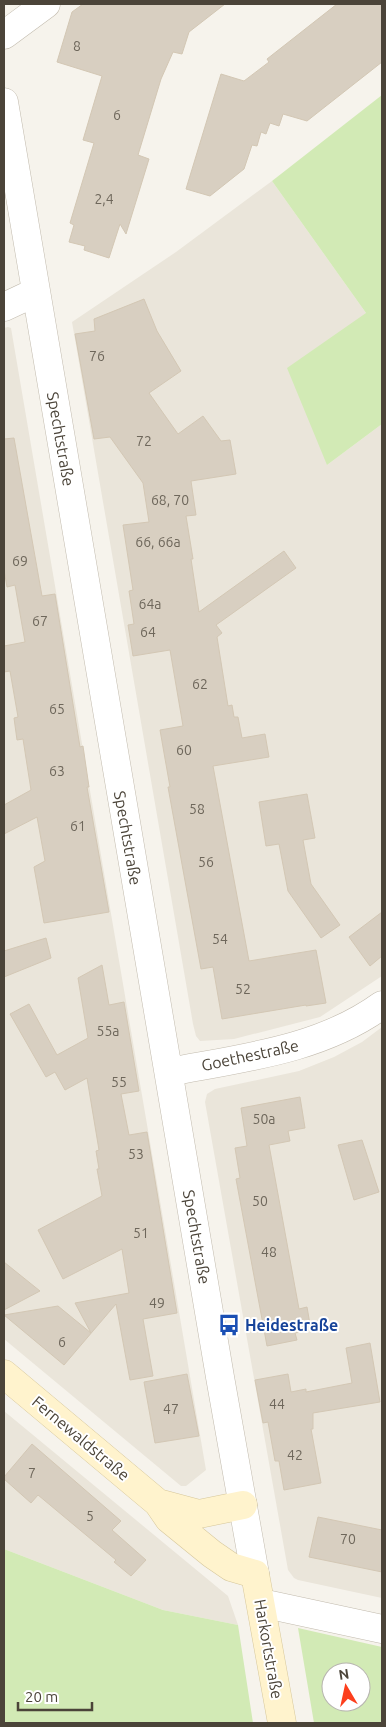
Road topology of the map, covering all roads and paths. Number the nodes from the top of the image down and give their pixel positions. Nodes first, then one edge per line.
1 (46, 4) edge
2 (4, 35) edge
3 (4, 102) edge
4 (36, 292) junction
5 (4, 307) edge
6 (382, 1005) edge
7 (169, 1072) junction
8 (4, 1374) edge
9 (158, 1503) junction
10 (243, 1505) junction
11 (255, 1574) junction
12 (261, 1603) junction
13 (382, 1629) edge
14 (282, 1723) edge

1 - 2 street
3 - 4 street, Spechtstraße
4 - 5 street
4 - 7 street, Spechtstraße
6 - 7 street, Goethestraße
7 - 10 street, Spechtstraße
8 - 9 street, Fernewaldstraße
9 - 10 street, Fernewaldstraße
9 - 11 street, Fernewaldstraße
10 - 11 street, Spechtstraße
11 - 12 street, Harkortstraße
12 - 13 street
12 - 14 street, Harkortstraße

